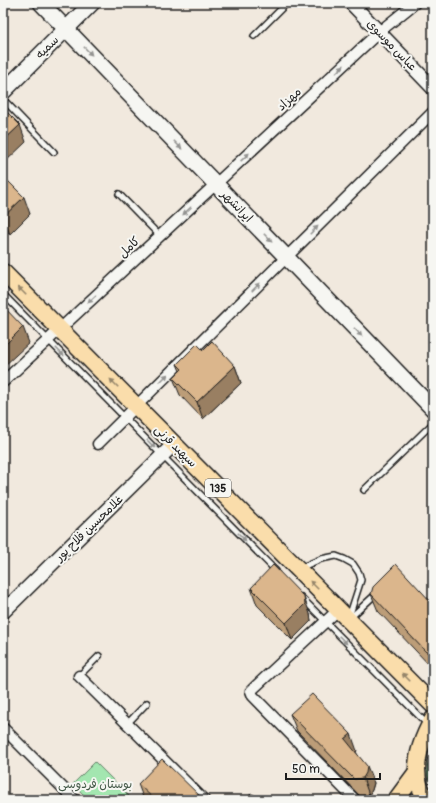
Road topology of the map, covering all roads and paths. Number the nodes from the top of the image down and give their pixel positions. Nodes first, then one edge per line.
1 (41, 3) edge
2 (92, 3) edge
3 (287, 3) edge
4 (351, 3) edge
5 (415, 3) edge
6 (66, 29) junction
7 (379, 32) junction
8 (254, 36) dead end
9 (431, 83) edge
10 (3, 92) edge
11 (3, 99) edge
12 (433, 112) edge
13 (54, 152) dead end
14 (216, 184) junction
15 (119, 194) dead end
16 (160, 236) junction
17 (286, 257) junction
18 (3, 272) edge
19 (3, 294) edge
20 (60, 329) junction
21 (48, 340) junction
22 (3, 382) edge
23 (136, 406) junction
24 (433, 409) edge
25 (125, 417) junction
26 (433, 423) edge
27 (98, 444) dead end
28 (174, 444) junction
29 (162, 456) junction
30 (364, 490) dead end
31 (298, 569) junction
32 (282, 577) edge
33 (382, 587) edge
34 (298, 594) edge
35 (3, 612) edge
36 (343, 614) junction
37 (325, 621) junction
38 (99, 656) dead end
39 (79, 676) joint
40 (147, 703) dead end
41 (433, 705) edge
42 (431, 723) edge
43 (127, 724) junction
44 (3, 728) edge
45 (416, 773) junction
46 (75, 800) edge
47 (204, 800) edge
48 (355, 800) edge
49 (396, 800) edge
50 (427, 800) edge

1 - 6 main road, ایرانشهر
2 - 6 main road, سمیه
3 - 8 lane
4 - 7 street, عباس موسوی
5 - 7 street, مهزاد
6 - 10 main road, سمیه
6 -> 14 main road, ایرانشهر
7 - 9 street, عباس موسوی
14 -> 7 street, مهزاد
11 - 13 lane
17 -> 12 street
14 -> 16 street, کامل
14 -> 17 main road, ایرانشهر
15 - 16 lane
16 -> 20 street, کامل
23 -> 17 street
17 -> 24 main road, ایرانشهر
20 -> 18 main road, سپهبد قرنی / 135
19 - 21 lane
20 - 21 street, کامل
23 -> 20 main road, سپهبد قرنی / 135
21 - 22 street, کامل
21 -> 25 lane
23 - 25 street
23 - 28 main road, سپهبد قرنی / 135
25 - 27 street
25 -> 29 lane
26 - 30 lane
28 - 29 street, غلامحسین فلاح‌ پور
28 - 31 main road, سپهبد قرنی / 135
29 -> 32 lane
29 - 35 street, غلامحسین فلاح‌ پور
36 -> 31 main road, سپهبد قرنی / 135
31 - 36 lane
33 - 36 lane
34 - 37 lane
36 - 37 street
41 -> 36 main road, سپهبد قرنی / 135
37 -> 42 lane
37 - 48 street
38 - 39 lane
39 - 43 street
40 - 43 lane
42 - 45 main road
43 - 47 street
44 - 46 street
45 - 49 main road
45 - 50 main road

